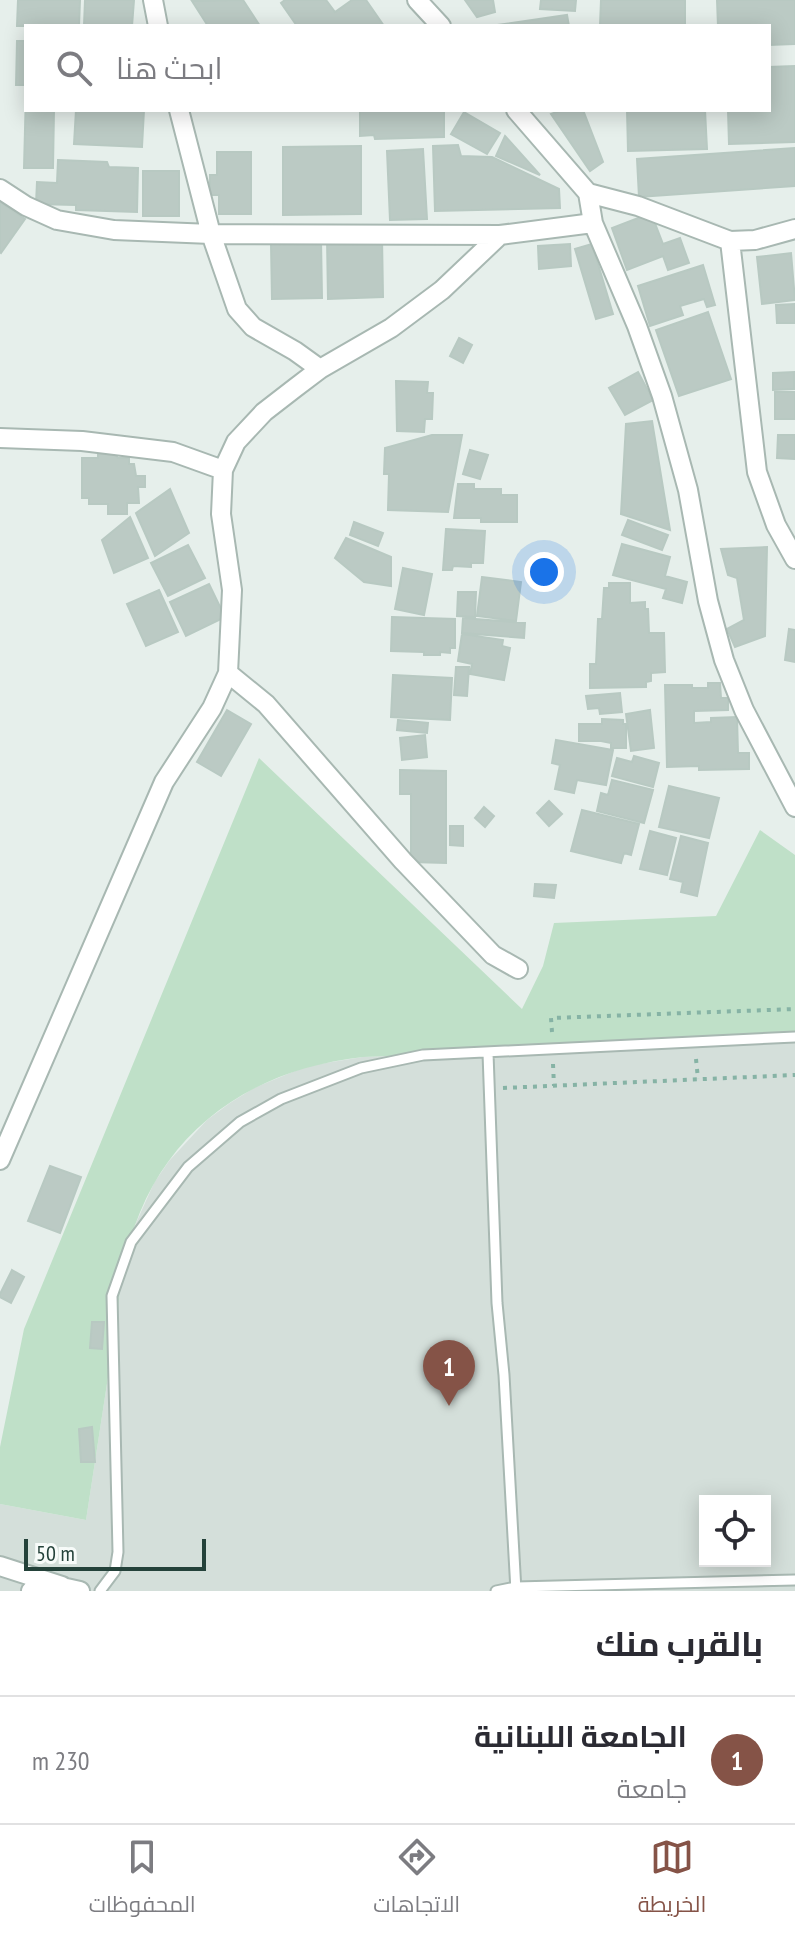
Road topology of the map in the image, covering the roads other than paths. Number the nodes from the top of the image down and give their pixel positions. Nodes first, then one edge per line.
1 (153, 0) edge
2 (417, 0) edge
3 (158, 24) edge
4 (439, 24) edge
5 (180, 112) edge
6 (518, 112) edge
7 (0, 189) edge
8 (588, 193) junction
9 (593, 223) junction
10 (795, 229) edge
11 (211, 234) junction
12 (500, 235) junction
13 (730, 241) junction
14 (320, 369) junction
15 (0, 438) edge
16 (223, 470) junction
17 (795, 559) edge
18 (228, 673) junction
19 (795, 807) edge
20 (518, 969) dead end
21 (795, 1037) edge
22 (488, 1053) junction
23 (0, 1160) edge
24 (0, 1566) edge
25 (795, 1580) edge
26 (71, 1588) edge
27 (516, 1589) edge
28 (31, 1591) edge
29 (100, 1591) edge
30 (496, 1591) edge

1 - 3 street
2 - 4 street
5 - 11 street
6 - 8 street
7 - 11 street
8 - 9 street
8 - 13 street
9 - 12 street
9 - 19 street
10 - 13 street
11 - 12 street
11 - 14 street
12 - 14 street
13 - 17 street
14 - 16 street
15 - 16 street
16 - 18 street
18 - 20 street
18 - 23 street
21 - 22 lane
22 - 27 lane
22 - 29 lane
24 - 26 street
25 - 27 lane
26 - 28 street
27 - 30 lane

